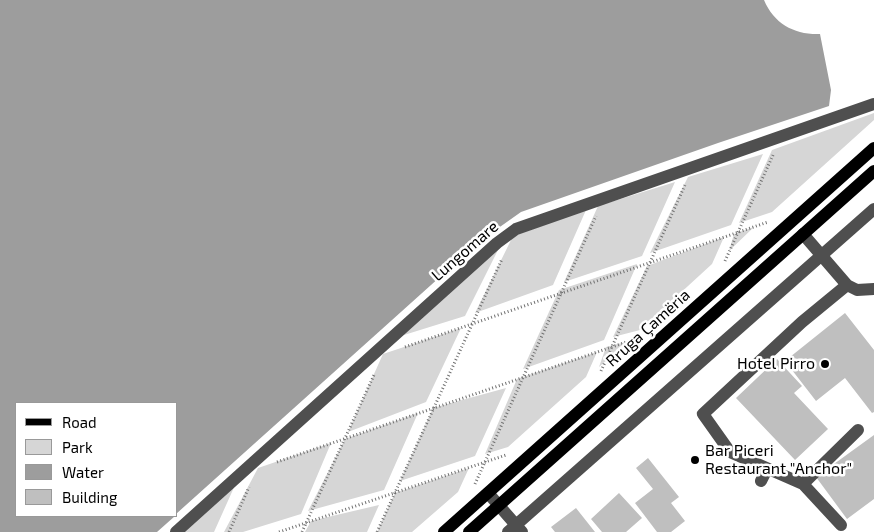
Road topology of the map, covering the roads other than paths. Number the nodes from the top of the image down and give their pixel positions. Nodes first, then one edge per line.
1 (874, 104) edge
2 (874, 148) edge
3 (874, 171) edge
4 (874, 208) edge
5 (803, 234) junction
6 (821, 255) junction
7 (847, 286) junction
8 (874, 289) edge
9 (858, 430) dead end
10 (767, 469) junction
11 (761, 482) dead end
12 (803, 484) junction
13 (488, 493) junction
14 (503, 510) junction
15 (841, 525) dead end
16 (515, 530) edge
17 (176, 532) edge
18 (444, 532) edge
19 (469, 532) edge

1 - 17 street, Lungomare
2 - 13 main road, Rruga Çamëria
3 - 5 main road, Rruga Çamëria
4 - 6 street
5 - 6 street
5 - 14 main road, Rruga Çamëria
6 - 7 street
6 - 16 street
7 - 8 street
7 - 10 street
9 - 12 street
10 - 11 street
10 - 12 street
12 - 15 street
13 - 14 street
13 - 18 main road, Rruga Çamëria
14 - 16 street
14 - 19 main road, Rruga Çamëria

